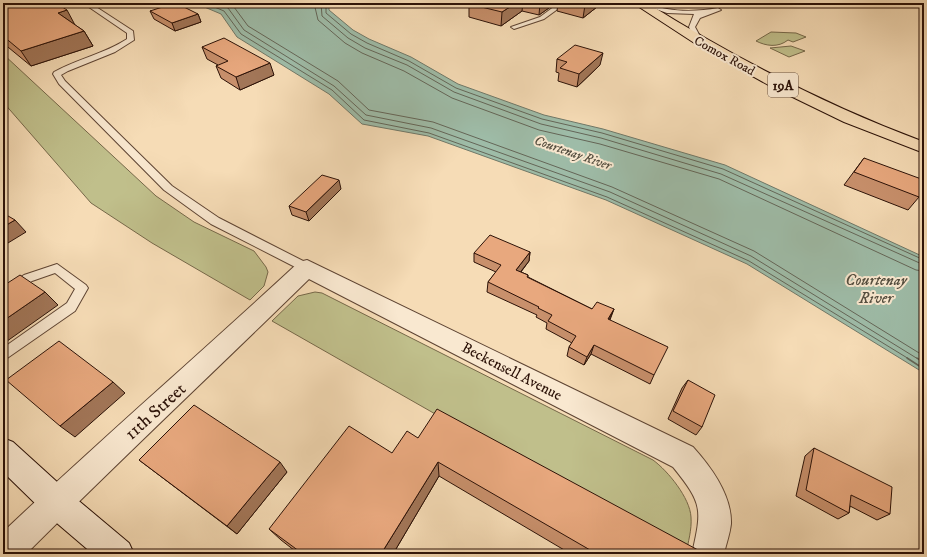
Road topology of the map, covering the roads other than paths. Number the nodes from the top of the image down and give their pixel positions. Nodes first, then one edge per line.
1 (86, 3) edge
2 (563, 3) edge
3 (639, 3) edge
4 (642, 3) edge
5 (718, 10) dead end
6 (704, 13) junction
7 (667, 21) junction
8 (514, 27) dead end
9 (698, 40) junction
10 (924, 148) edge
11 (307, 268) junction
12 (3, 294) edge
13 (3, 355) edge
14 (3, 452) edge
15 (56, 502) junction
16 (3, 554) edge
17 (118, 554) edge
18 (708, 554) edge

1 - 11 lane
2 - 8 lane
3 - 7 main road, Comox Road / 19A
4 - 6 lane
5 - 6 lane
6 - 7 lane
6 - 9 lane
7 - 9 main road, Comox Road / 19A
9 - 10 main road, Comox Road / 19A
11 - 15 street, 11th Street
11 - 18 street, Beckensell Avenue
12 - 13 lane
14 - 15 street
15 - 16 street, 11th Street
15 - 17 street

